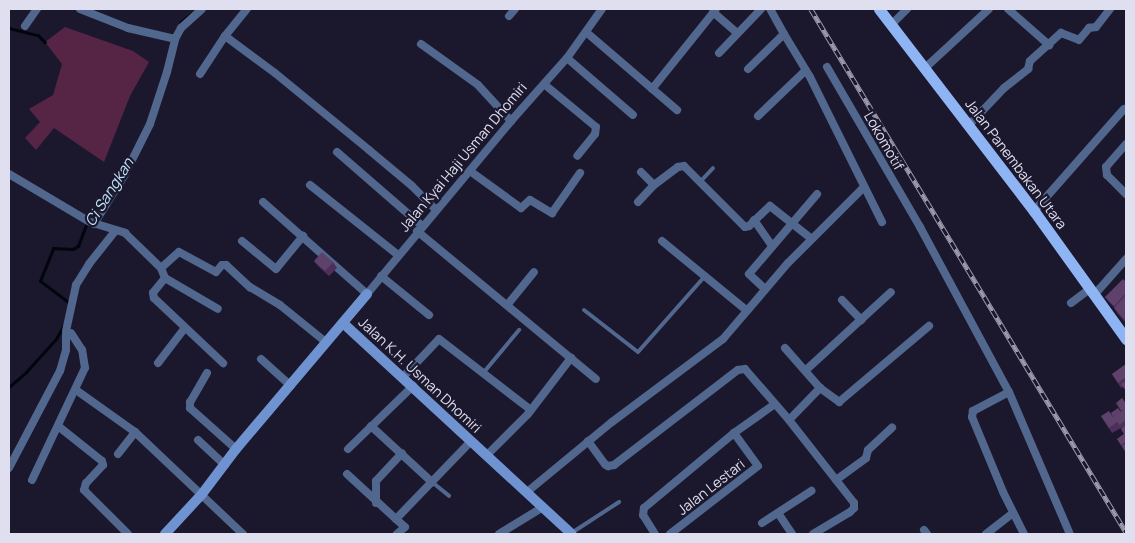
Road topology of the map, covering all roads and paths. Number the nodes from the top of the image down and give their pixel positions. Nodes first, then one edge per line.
1 (36, 9) edge
2 (80, 9) edge
3 (202, 9) edge
4 (247, 9) edge
5 (515, 9) edge
6 (602, 9) edge
7 (761, 9) edge
8 (770, 9) edge
9 (879, 9) edge
10 (907, 9) edge
11 (989, 9) edge
12 (1008, 9) edge
13 (1110, 9) edge
14 (714, 10) edge
15 (510, 16) dead end
16 (891, 25) junction
17 (25, 26) dead end
18 (586, 32) junction
19 (736, 33) junction
20 (784, 34) junction
21 (225, 36) junction
22 (173, 39) junction
23 (421, 44) dead end
24 (1049, 45) junction
25 (719, 53) dead end
26 (567, 58) junction
27 (827, 67) dead end
28 (925, 68) junction
29 (748, 69) dead end
30 (200, 74) dead end
31 (808, 74) junction
32 (544, 84) junction
33 (652, 88) junction
34 (1124, 109) dead end
35 (677, 110) dead end
36 (633, 115) dead end
37 (758, 116) dead end
38 (511, 120) junction
39 (968, 126) junction
40 (1126, 144) edge
41 (337, 152) dead end
42 (577, 156) dead end
43 (713, 168) dead end
44 (470, 171) junction
45 (641, 172) dead end
46 (580, 173) dead end
47 (9, 174) edge
48 (700, 182) junction
49 (654, 184) junction
50 (310, 185) dead end
51 (864, 187) junction
52 (817, 194) dead end
53 (1126, 194) edge
54 (263, 202) dead end
55 (638, 202) dead end
56 (436, 210) junction
57 (1034, 211) junction
58 (754, 220) junction
59 (90, 222) junction
60 (882, 222) dead end
61 (792, 223) junction
62 (420, 229) junction
63 (116, 230) junction
64 (303, 236) junction
65 (812, 240) junction
66 (242, 241) dead end
67 (662, 241) dead end
68 (772, 246) junction
69 (398, 255) junction
70 (1126, 259) edge
71 (161, 268) junction
72 (534, 272) dead end
73 (382, 276) junction
74 (705, 276) junction
75 (165, 278) junction
76 (765, 289) junction
77 (1093, 291) junction
78 (891, 292) dead end
79 (367, 294) junction
80 (842, 300) dead end
81 (1071, 303) dead end
82 (508, 304) junction
83 (218, 309) dead end
84 (584, 310) dead end
85 (746, 310) junction
86 (429, 315) dead end
87 (860, 320) junction
88 (343, 323) junction
89 (929, 326) dead end
90 (184, 329) junction
91 (519, 330) dead end
92 (68, 333) junction
93 (1126, 339) edge
94 (326, 343) junction
95 (785, 348) dead end
96 (571, 358) junction
97 (261, 359) dead end
98 (158, 363) dead end
99 (222, 364) dead end
100 (806, 370) junction
101 (484, 372) junction
102 (207, 373) dead end
103 (403, 377) junction
104 (596, 379) dead end
105 (290, 386) junction
106 (413, 386) junction
107 (820, 388) junction
108 (76, 390) junction
109 (1008, 392) junction
110 (775, 404) junction
111 (531, 410) junction
112 (789, 420) junction
113 (58, 426) junction
114 (371, 426) junction
115 (892, 428) dead end
116 (135, 432) junction
117 (734, 433) junction
118 (198, 440) dead end
119 (471, 441) junction
120 (588, 441) junction
121 (236, 449) junction
122 (348, 450) dead end
123 (402, 453) junction
124 (118, 454) dead end
125 (487, 455) junction
126 (224, 465) junction
127 (9, 468) edge
128 (347, 474) dead end
129 (32, 480) dead end
130 (836, 480) junction
131 (432, 482) junction
132 (811, 491) dead end
133 (527, 492) junction
134 (202, 494) junction
135 (450, 496) dead end
136 (618, 502) dead end
137 (376, 503) junction
138 (542, 507) junction
139 (1013, 513) junction
140 (778, 514) junction
141 (396, 519) junction
142 (762, 523) dead end
143 (128, 534) edge
144 (165, 534) edge
145 (243, 534) edge
146 (397, 534) edge
147 (499, 534) edge
148 (571, 534) edge
149 (655, 534) edge
150 (670, 534) edge
151 (792, 534) edge
152 (813, 534) edge
153 (986, 534) edge
154 (1024, 534) edge
155 (1070, 534) edge

1 - 17 street
2 - 22 street
3 - 22 street
4 - 21 street
5 - 15 street
6 - 18 street, Jalan Kyai Haji Usman Dhomiri
7 - 19 street
8 - 20 street
9 - 16 main road, Jalan Panembakan Utara
10 - 16 street
11 - 28 street
12 - 24 street
13 - 24 street
14 - 19 street
14 - 33 street
16 - 28 main road, Jalan Panembakan Utara
18 - 26 street, Jalan Kyai Haji Usman Dhomiri
18 - 33 street
19 - 25 street
20 - 29 street
20 - 31 street
21 - 30 street
21 - 56 street
22 - 59 street
23 - 38 street
24 - 39 street
26 - 32 street, Jalan Kyai Haji Usman Dhomiri
26 - 36 street
27 - 109 street, Lokomotif
28 - 39 main road, Jalan Panembakan Utara
31 - 37 street
31 - 51 street
32 - 38 street, Jalan Kyai Haji Usman Dhomiri
32 - 42 street
33 - 35 street
34 - 57 street
38 - 44 street, Jalan Kyai Haji Usman Dhomiri
39 - 57 main road, Jalan Panembakan Utara
40 - 53 street
41 - 62 street
43 - 48 lane
44 - 46 street
44 - 56 street, Jalan Kyai Haji Usman Dhomiri
45 - 49 street
47 - 59 street
48 - 49 street
48 - 58 street
49 - 55 street
50 - 69 street
51 - 60 street
51 - 65 street
52 - 61 street
54 - 64 street
56 - 62 street, Jalan Kyai Haji Usman Dhomiri
57 - 77 main road, Jalan Panembakan Utara
58 - 61 street
58 - 68 street
59 - 63 street
61 - 65 street
61 - 68 street
62 - 69 street, Jalan Kyai Haji Usman Dhomiri
62 - 82 street
63 - 71 street
63 - 92 street
64 - 66 street
64 - 79 street
65 - 76 street
67 - 74 street
68 - 76 street
69 - 73 street, Jalan Kyai Haji Usman Dhomiri
70 - 77 street
71 - 75 street
71 - 94 street
72 - 82 street
73 - 79 street, Jalan Kyai Haji Usman Dhomiri
73 - 86 street
74 - 84 lane
74 - 85 street
75 - 83 street
75 - 90 street
76 - 85 street
77 - 81 street
77 - 93 main road, Jalan Panembakan Utara
78 - 87 street
79 - 88 main road, Jalan Kyai Haji Usman Dhomiri
80 - 87 street
82 - 96 street
85 - 120 street
87 - 100 street
88 - 94 main road, Jalan K.H. Usman Dhomiri
88 - 103 main road, Jalan K.H. Usman Dhomiri
89 - 107 street
90 - 98 street
90 - 99 street
91 - 101 lane
92 - 108 street
92 - 127 street
94 - 105 main road, Jalan K.H. Usman Dhomiri
95 - 100 street
96 - 104 street
96 - 111 street
97 - 105 street
100 - 107 street
101 - 103 street
101 - 111 street
102 - 121 street
103 - 106 main road, Jalan K.H. Usman Dhomiri
105 - 121 main road, Jalan K.H. Usman Dhomiri
106 - 114 street
106 - 119 main road, Jalan K.H. Usman Dhomiri
107 - 112 street
108 - 113 street
108 - 116 street
109 - 139 street
109 - 155 street, Lokomotif
110 - 112 street
110 - 117 street
110 - 120 street
111 - 125 street
112 - 130 street
113 - 129 street
113 - 143 street
114 - 122 street
114 - 123 street
115 - 130 street
116 - 124 street
116 - 134 street
117 - 149 street
117 - 150 street, Jalan Lestari
118 - 126 street
119 - 125 main road, Jalan K.H. Usman Dhomiri
119 - 131 street
120 - 133 street
121 - 126 main road, Jalan K.H. Usman Dhomiri
123 - 131 street
123 - 137 street
125 - 133 main road, Jalan K.H. Usman Dhomiri
126 - 134 main road, Jalan K.H. Usman Dhomiri
128 - 137 street
130 - 152 street
131 - 135 lane
131 - 141 street
132 - 140 street
133 - 138 main road, Jalan K.H. Usman Dhomiri
134 - 144 main road, Jalan K.H. Usman Dhomiri
134 - 145 street
136 - 148 lane
137 - 141 street
138 - 147 street
138 - 148 main road, Jalan K.H. Usman Dhomiri
139 - 153 street
139 - 154 street
140 - 142 street
140 - 151 street
141 - 146 street

